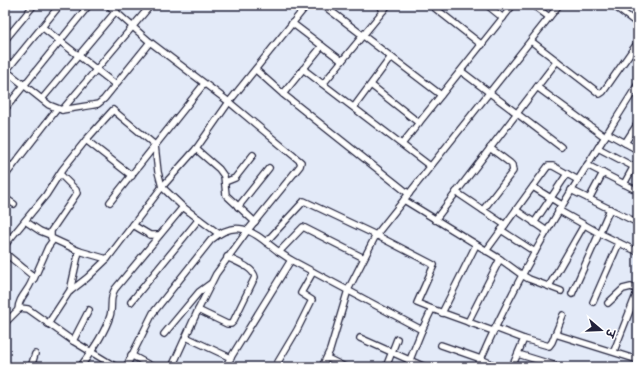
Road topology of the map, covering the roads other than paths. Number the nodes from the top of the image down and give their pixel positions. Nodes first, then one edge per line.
1 (34, 5) edge
2 (60, 5) edge
3 (89, 5) edge
4 (109, 5) edge
5 (151, 5) edge
6 (307, 5) edge
7 (323, 5) edge
8 (378, 5) edge
9 (388, 5) edge
10 (431, 5) edge
11 (487, 5) edge
12 (513, 5) edge
13 (533, 5) edge
14 (559, 5) edge
15 (613, 5) edge
16 (384, 10) junction
17 (116, 11) junction
18 (549, 17) junction
19 (503, 18) junction
20 (292, 23) junction
21 (638, 24) edge
22 (132, 26) junction
23 (42, 27) junction
24 (362, 35) junction
25 (5, 40) edge
26 (530, 41) junction
27 (60, 42) junction
28 (150, 42) junction
29 (638, 42) edge
30 (482, 45) junction
31 (322, 46) junction
32 (78, 56) junction
33 (391, 57) junction
34 (342, 61) junction
35 (557, 61) junction
36 (303, 69) junction
37 (96, 70) junction
38 (256, 70) junction
39 (461, 71) junction
40 (6, 72) edge
41 (204, 84) junction
42 (323, 84) junction
43 (638, 84) edge
44 (25, 85) junction
45 (116, 85) junction
46 (371, 85) junction
47 (537, 88) junction
48 (489, 93) junction
49 (283, 94) junction
50 (441, 95) junction
51 (42, 100) junction
52 (230, 102) junction
53 (354, 107) junction
54 (5, 109) edge
55 (59, 110) junction
56 (516, 114) junction
57 (419, 123) junction
58 (638, 123) edge
59 (606, 135) junction
60 (86, 140) junction
61 (625, 143) junction
62 (402, 144) junction
63 (155, 145) junction
64 (561, 147) dead end
65 (490, 148) junction
66 (598, 148) junction
67 (196, 149) junction
68 (638, 150) edge
69 (252, 155) dead end
70 (5, 162) edge
71 (587, 165) junction
72 (430, 166) junction
73 (12, 167) junction
74 (636, 167) edge
75 (269, 168) dead end
76 (603, 173) junction
77 (60, 174) junction
78 (567, 174) junction
79 (5, 176) edge
80 (132, 176) junction
81 (578, 180) junction
82 (225, 182) junction
83 (624, 184) junction
84 (533, 186) junction
85 (162, 187) junction
86 (571, 190) junction
87 (638, 191) edge
88 (456, 192) junction
89 (408, 194) junction
90 (5, 198) edge
91 (551, 198) junction
92 (589, 198) junction
93 (404, 200) junction
94 (110, 202) dead end
95 (14, 204) dead end
96 (183, 207) junction
97 (238, 207) junction
98 (560, 208) junction
99 (610, 209) junction
100 (483, 210) junction
101 (516, 210) junction
102 (199, 219) junction
103 (435, 220) junction
104 (25, 221) junction
105 (255, 222) junction
106 (534, 223) junction
107 (638, 223) edge
108 (584, 224) junction
109 (133, 225) junction
110 (503, 227) junction
111 (248, 230) junction
112 (547, 231) junction
113 (599, 233) junction
114 (219, 234) junction
115 (376, 235) junction
116 (159, 236) junction
117 (51, 237) junction
118 (6, 242) edge
119 (266, 242) junction
120 (619, 243) junction
121 (476, 245) junction
122 (79, 251) junction
123 (486, 251) junction
124 (279, 252) junction
125 (535, 252) junction
126 (638, 252) edge
127 (5, 253) edge
128 (228, 257) junction
129 (364, 258) junction
130 (107, 259) junction
131 (500, 259) junction
132 (291, 260) junction
133 (313, 272) junction
134 (522, 275) junction
135 (33, 280) junction
136 (210, 284) junction
137 (549, 286) junction
138 (348, 290) junction
139 (638, 290) edge
140 (561, 291) dead end
141 (69, 292) junction
142 (572, 294) dead end
143 (131, 302) dead end
144 (593, 302) dead end
145 (608, 303) dead end
146 (432, 309) junction
147 (18, 310) junction
148 (89, 310) dead end
149 (198, 310) junction
150 (442, 313) junction
151 (563, 315) dead end
152 (468, 322) junction
153 (5, 323) edge
154 (48, 324) junction
155 (494, 329) junction
156 (422, 330) junction
157 (164, 334) dead end
158 (555, 334) junction
159 (186, 337) junction
160 (360, 338) dead end
161 (397, 339) dead end
162 (524, 339) junction
163 (73, 341) junction
164 (441, 345) dead end
165 (91, 352) junction
166 (614, 352) junction
167 (392, 353) junction
168 (35, 354) dead end
169 (518, 354) junction
170 (132, 355) junction
171 (231, 358) junction
172 (327, 358) junction
173 (481, 359) junction
174 (638, 360) edge
175 (409, 361) junction
176 (31, 367) edge
177 (80, 367) edge
178 (116, 367) edge
179 (126, 367) edge
180 (153, 367) edge
181 (172, 367) edge
182 (225, 367) edge
183 (275, 367) edge
184 (322, 367) edge
185 (345, 367) edge
186 (386, 367) edge
187 (407, 367) edge
188 (425, 367) edge
189 (477, 367) edge
190 (498, 367) edge
191 (512, 367) edge
192 (560, 367) edge

1 - 25 street
2 - 23 street
3 - 27 street
4 - 17 street
5 - 22 street
6 - 20 street
7 - 24 street
8 - 16 street
9 - 16 street
10 - 30 street
11 - 19 street
12 - 19 street
13 - 18 street
14 - 18 street
15 - 21 street
16 - 24 street
17 - 22 street
17 - 32 street
18 - 26 street
19 - 30 street
20 - 31 street
20 - 38 street
22 - 28 street
22 - 37 street
23 - 27 street
23 - 40 street
24 - 33 street
24 - 34 street
26 - 35 street
26 - 48 street
27 - 32 street
27 - 44 street
28 - 41 street
28 - 45 street
29 - 35 street
30 - 39 street
31 - 34 street
31 - 36 street
32 - 37 street
32 - 51 street
33 - 46 street
33 - 50 street
34 - 42 street
35 - 47 street
36 - 42 street
36 - 49 street
37 - 45 street
37 - 55 street
38 - 49 street
38 - 52 street
39 - 48 street
39 - 50 street
40 - 44 street
41 - 52 street
41 - 63 street
42 - 53 street
43 - 59 street
44 - 51 street
44 - 54 street
45 - 55 street
46 - 53 street
46 - 57 street
47 - 56 street
47 - 59 street
48 - 56 street
48 - 72 street
49 - 89 street
50 - 57 street
51 - 55 street
52 - 67 street
52 - 105 street
53 - 62 street
55 - 73 street
56 - 64 street
56 - 65 street
57 - 62 street
58 - 61 street
59 - 61 street
59 - 66 street
60 - 63 street
60 - 77 street
60 - 80 street
61 - 68 street
62 - 72 street
63 - 80 street
63 - 85 street
65 - 88 street
65 - 100 street
66 - 71 street
66 - 74 street
67 - 82 street
67 - 85 street
69 - 82 street
70 - 73 street
71 - 76 street
71 - 81 street
72 - 89 street
73 - 79 street
74 - 83 street
75 - 97 street
76 - 83 street
76 - 92 street
77 - 104 street
77 - 117 street
78 - 81 street
78 - 84 street
78 - 91 street
80 - 94 street
81 - 86 street
82 - 97 street
83 - 87 street
84 - 91 street
84 - 101 street
85 - 96 street
85 - 109 street
86 - 92 street
86 - 98 street
88 - 100 street
88 - 103 street
89 - 93 street
90 - 95 street
91 - 98 street
91 - 106 street
92 - 99 street
93 - 103 street
93 - 115 street
96 - 102 street
96 - 116 street
97 - 105 street
98 - 108 street
98 - 112 street
99 - 107 street
99 - 113 street
100 - 110 street
101 - 106 street
101 - 110 street
102 - 114 street
102 - 143 street
103 - 121 street
104 - 117 street
104 - 118 street
105 - 111 street
106 - 112 street
108 - 113 street
108 - 137 street
109 - 116 street
109 - 130 street
110 - 123 street
110 - 125 street
111 - 114 street
111 - 119 street
111 - 128 street
112 - 125 street
113 - 120 street
113 - 142 street
114 - 170 street
115 - 119 street
115 - 129 street
115 - 146 street
116 - 165 street
117 - 122 street
117 - 135 street
119 - 124 street
120 - 126 street
120 - 144 street
121 - 123 street
121 - 150 street
122 - 130 street
122 - 141 street
123 - 131 street
124 - 129 street
124 - 132 street
125 - 134 street
127 - 135 street
128 - 136 street
128 - 149 street
129 - 138 street
130 - 141 street
131 - 134 street
131 - 152 street
132 - 133 street
132 - 171 street
133 - 138 street
133 - 183 street
134 - 137 street
134 - 155 street
135 - 147 street
136 - 149 street
136 - 157 street
137 - 140 street
138 - 156 street
138 - 172 street
139 - 145 street
139 - 166 street
141 - 154 street
146 - 150 street
146 - 156 street
147 - 153 street
147 - 154 street
148 - 163 street
149 - 159 street
150 - 152 street
151 - 158 street
152 - 155 street
154 - 163 street
155 - 162 street
155 - 173 street
156 - 175 street
158 - 162 street
158 - 166 street
159 - 171 street
159 - 181 street
160 - 167 street
161 - 167 street
162 - 169 street
163 - 165 street
164 - 173 street
165 - 177 street
165 - 178 street
166 - 174 street
167 - 175 street
167 - 186 street
168 - 176 street
169 - 191 street
169 - 192 street
170 - 179 street
170 - 180 street
171 - 182 street
172 - 184 street
172 - 185 street
173 - 189 street
173 - 190 street
175 - 187 street
175 - 188 street

